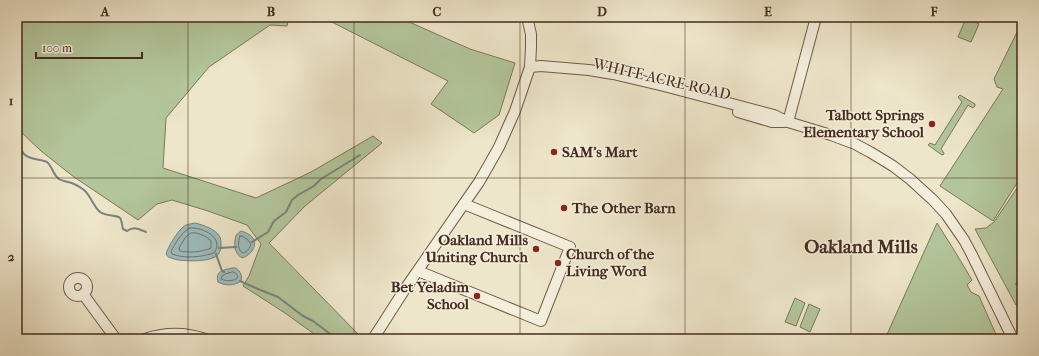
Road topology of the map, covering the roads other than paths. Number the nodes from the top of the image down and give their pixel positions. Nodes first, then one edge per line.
1 (527, 17) edge
2 (816, 17) edge
3 (530, 68) junction
4 (788, 122) junction
5 (464, 204) junction
6 (418, 271) junction
7 (83, 294) dead end
8 (116, 339) edge
9 (145, 339) edge
10 (206, 339) edge
11 (373, 339) edge
12 (1013, 339) edge

1 - 3 street
2 - 4 street
3 - 4 street, WHITE ACRE ROAD
3 - 5 street
4 - 12 street, WHITE ACRE ROAD
5 - 6 street
5 - 6 street
6 - 11 street
7 - 8 street
9 - 10 street

